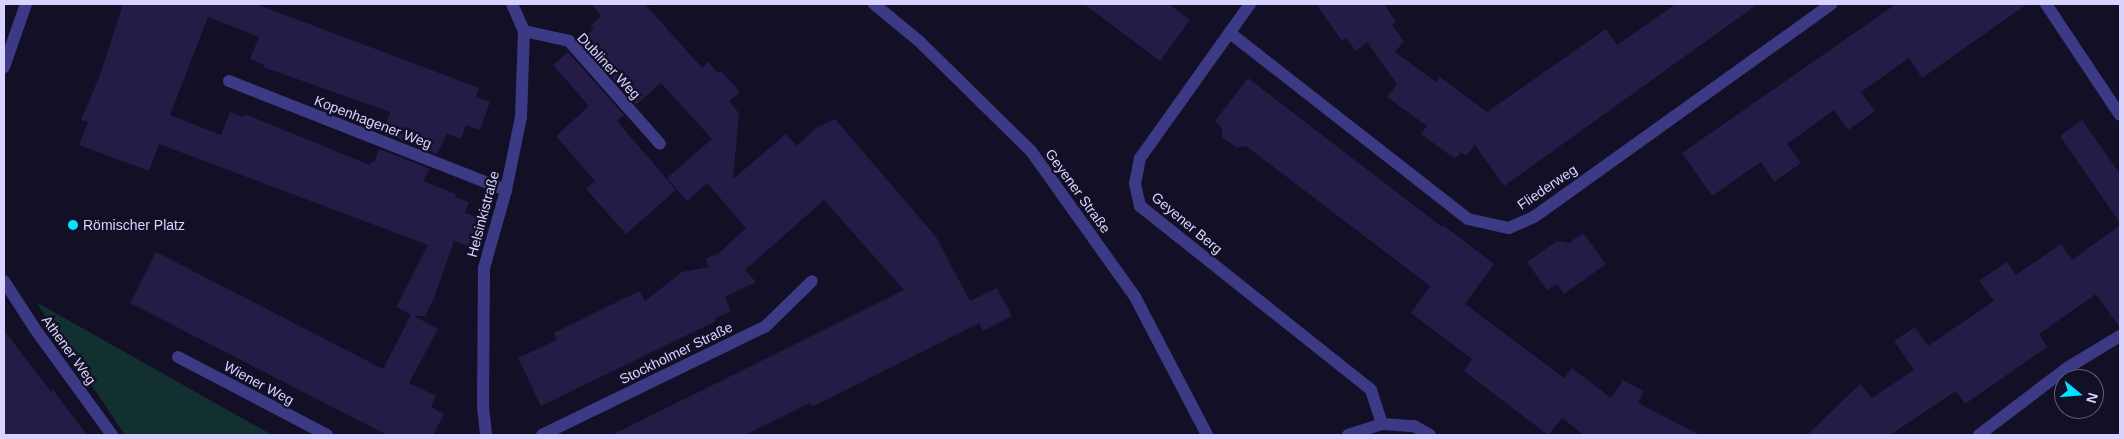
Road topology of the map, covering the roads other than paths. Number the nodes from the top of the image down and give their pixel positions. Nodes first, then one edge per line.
1 (26, 4) edge
2 (512, 4) edge
3 (874, 4) edge
4 (1250, 4) edge
5 (1832, 4) edge
6 (2046, 4) edge
7 (524, 31) junction
8 (1230, 33) junction
9 (4, 66) edge
10 (229, 81) dead end
11 (2120, 115) edge
12 (660, 144) dead end
13 (506, 190) junction
14 (4, 281) edge
15 (812, 282) dead end
16 (2120, 336) edge
17 (178, 357) dead end
18 (1382, 424) junction
19 (112, 435) edge
20 (327, 435) edge
21 (486, 435) edge
22 (542, 435) edge
23 (1207, 435) edge
24 (1348, 435) edge
25 (1430, 435) edge
26 (1979, 435) edge

1 - 9 street
2 - 7 street, Helsinkistraße
3 - 23 street, Geyener Straße
4 - 8 street, Geyener Berg
5 - 8 street, Fliederweg
6 - 11 street
7 - 12 street, Dubliner Weg
7 - 13 street, Helsinkistraße
8 - 18 street, Geyener Berg
10 - 13 street, Kopenhagener Weg
13 - 21 street, Helsinkistraße
14 - 19 street, Athener Weg
15 - 22 street, Stockholmer Straße
16 - 26 street
17 - 20 street, Wiener Weg
18 - 24 street
18 - 25 street

